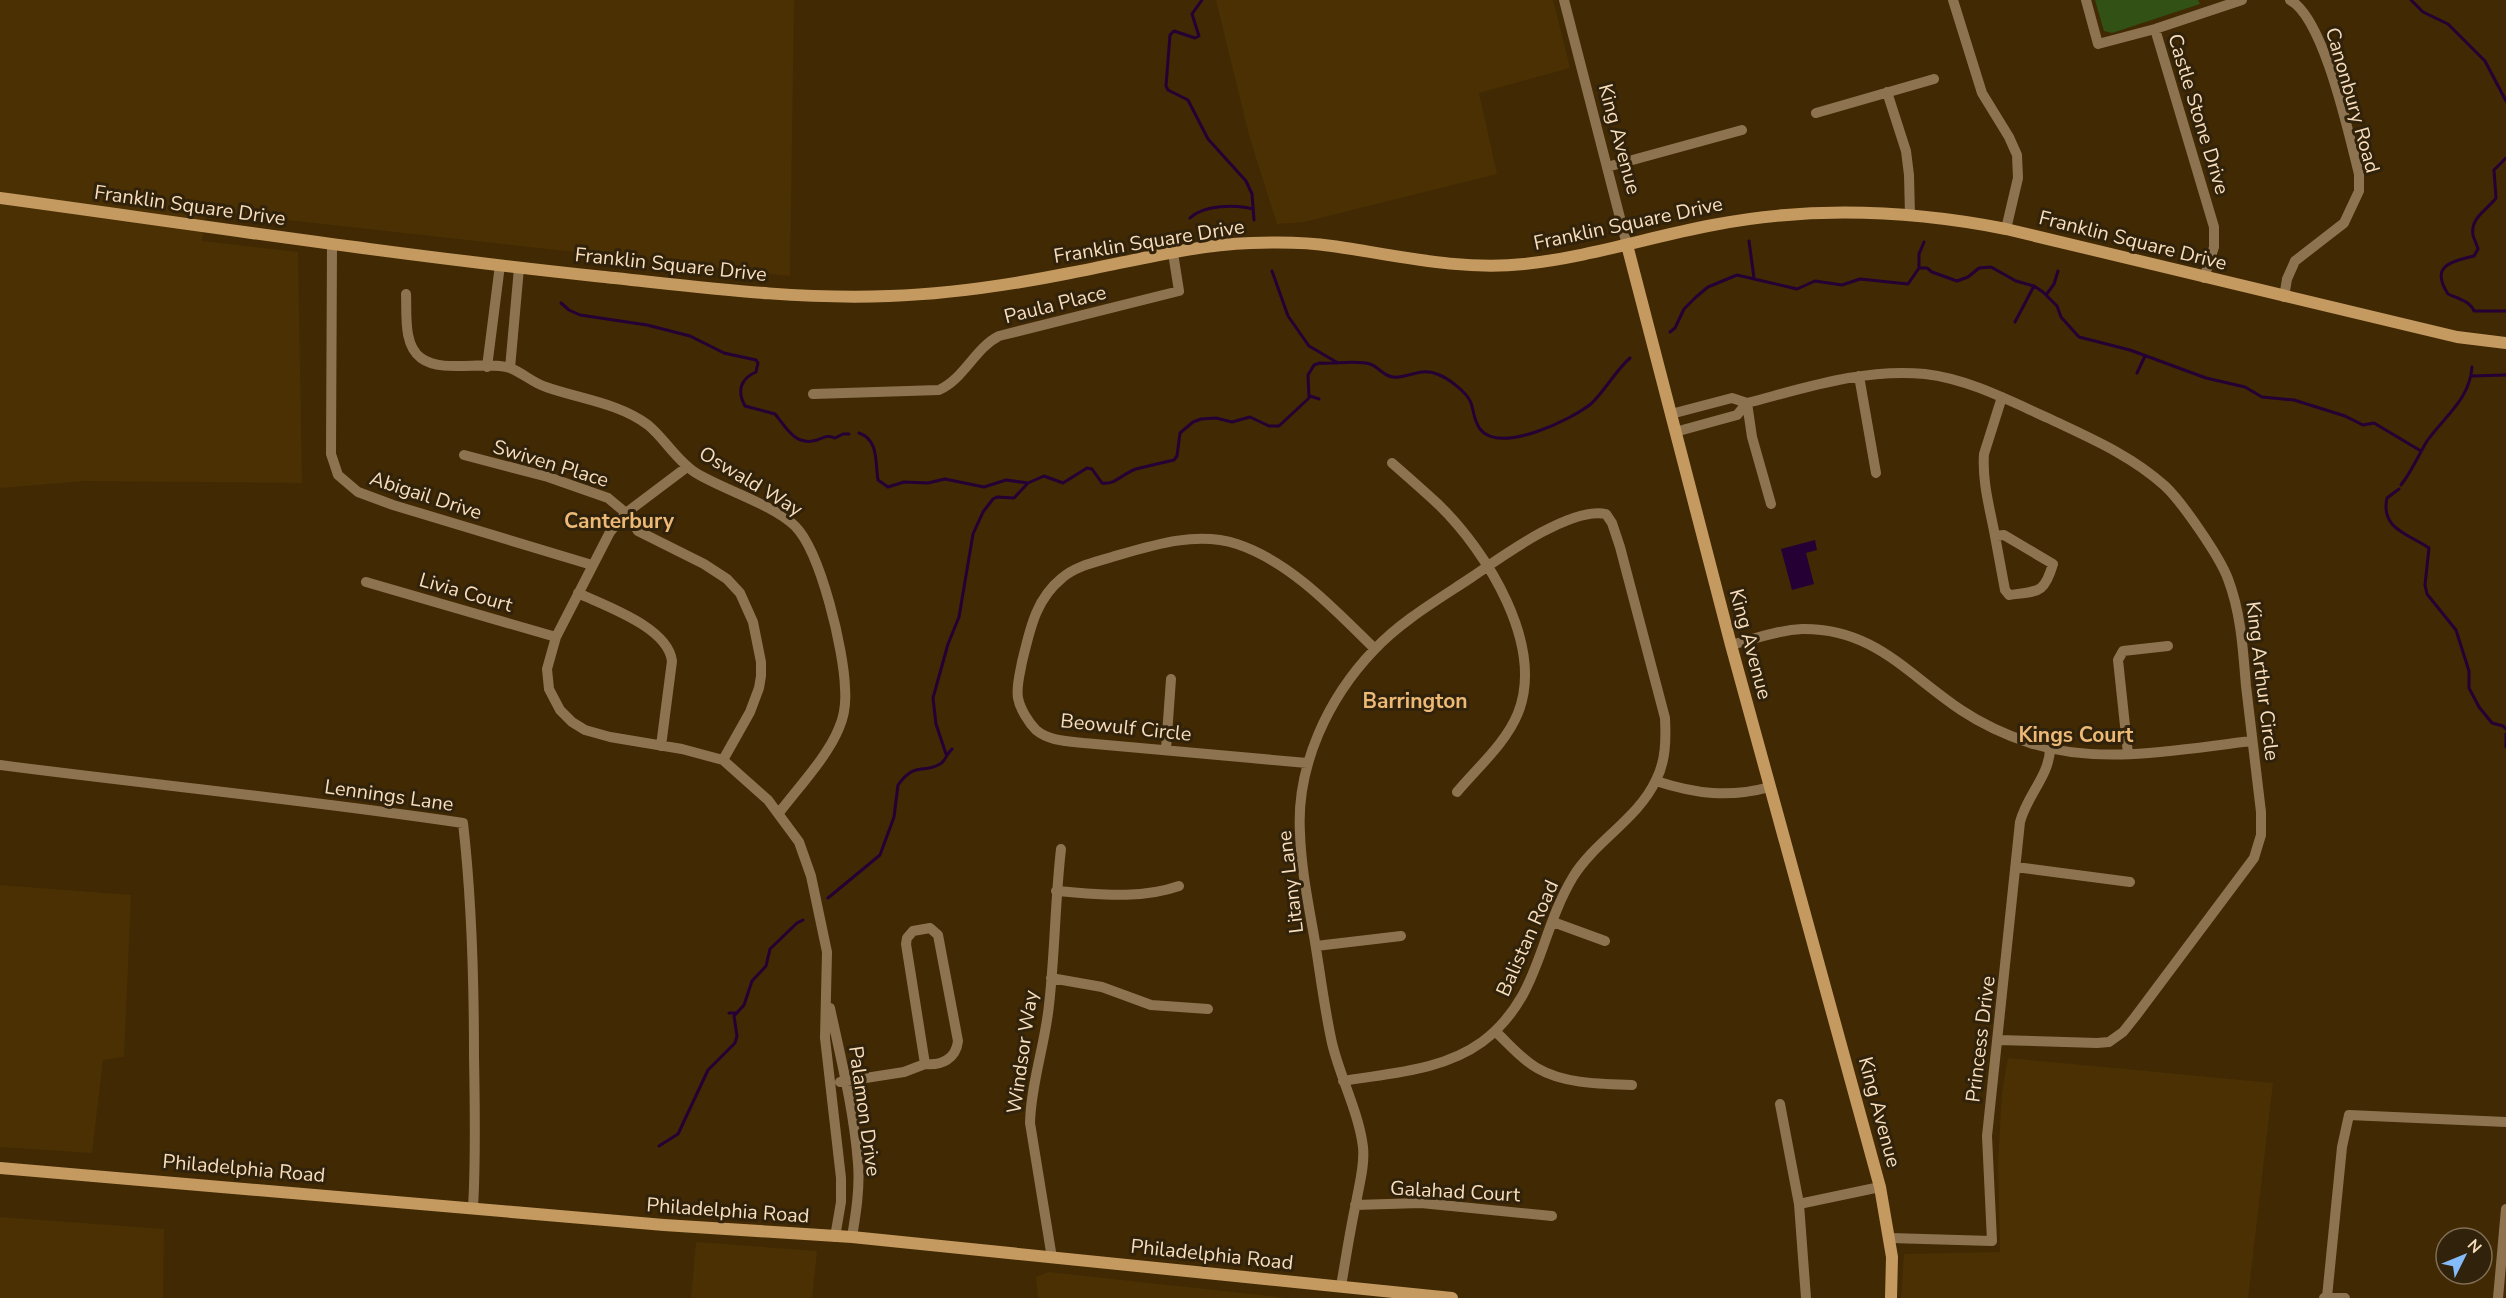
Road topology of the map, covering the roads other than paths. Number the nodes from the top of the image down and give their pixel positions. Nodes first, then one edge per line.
1 (1564, 0) edge
2 (1953, 0) edge
3 (2086, 0) edge
4 (2242, 0) edge
5 (2290, 0) edge
6 (2211, 4) edge
7 (2155, 29) junction
8 (1934, 79) dead end
9 (1887, 92) junction
10 (1816, 112) dead end
11 (1742, 130) dead end
12 (1607, 166) junction
13 (0, 198) edge
14 (1910, 215) junction
15 (2006, 230) junction
16 (332, 244) junction
17 (1628, 245) junction
18 (1173, 253) junction
19 (500, 265) junction
20 (519, 267) junction
21 (2204, 278) junction
22 (406, 294) dead end
23 (2284, 297) junction
24 (2506, 343) edge
25 (487, 367) junction
26 (510, 368) junction
27 (1859, 376) junction
28 (813, 394) dead end
29 (2002, 397) junction
30 (1747, 404) junction
31 (1671, 414) junction
32 (1676, 432) junction
33 (464, 455) dead end
34 (1392, 463) dead end
35 (687, 467) junction
36 (1876, 473) dead end
37 (1771, 504) dead end
38 (626, 513) junction
39 (1606, 514) joint
40 (1995, 536) junction
41 (592, 565) junction
42 (1488, 566) junction
43 (366, 582) dead end
44 (578, 593) junction
45 (556, 637) junction
46 (1731, 645) junction
47 (2168, 646) dead end
48 (1375, 649) junction
49 (1171, 680) dead end
50 (2252, 741) junction
51 (661, 746) junction
52 (2050, 748) junction
53 (1166, 749) junction
54 (2128, 754) junction
55 (723, 760) junction
56 (1308, 763) junction
57 (0, 765) edge
58 (1656, 781) junction
59 (1770, 787) junction
60 (1457, 792) dead end
61 (779, 813) junction
62 (1061, 849) dead end
63 (2016, 867) junction
64 (2130, 882) dead end
65 (1179, 886) dead end
66 (1056, 891) junction
67 (1553, 922) junction
68 (1401, 936) dead end
69 (1605, 941) dead end
70 (1316, 946) junction
71 (1051, 978) junction
72 (826, 990) junction
73 (1208, 1009) dead end
74 (1495, 1031) junction
75 (1998, 1040) junction
76 (925, 1064) junction
77 (1343, 1081) junction
78 (846, 1082) junction
79 (830, 1083) junction
80 (1632, 1085) dead end
81 (1780, 1104) dead end
82 (2506, 1122) edge
83 (0, 1168) edge
84 (1880, 1187) junction
85 (1799, 1204) junction
86 (1355, 1205) junction
87 (473, 1208) junction
88 (2506, 1209) edge
89 (1552, 1216) dead end
90 (835, 1237) junction
91 (852, 1238) junction
92 (1890, 1238) junction
93 (1052, 1257) junction
94 (1341, 1286) junction
95 (1452, 1298) edge
96 (1806, 1298) edge
97 (1891, 1298) edge
98 (2326, 1298) edge
99 (2345, 1298) edge
100 (2498, 1298) edge

1 - 12 street, King Avenue
2 - 15 street
3 - 7 street
4 - 6 street
5 - 23 street, Canonbury Road
6 - 7 street, Castle Stone Drive
7 - 21 street, Castle Stone Drive
8 - 9 street
9 - 10 street
9 - 14 street
11 - 12 street
12 - 17 street, King Avenue
13 - 16 street, Franklin Square Drive
14 - 15 street, Franklin Square Drive
14 - 17 street, Franklin Square Drive
15 - 21 street, Franklin Square Drive
16 - 19 street, Franklin Square Drive
16 - 41 street, Abigail Drive
17 - 18 street, Franklin Square Drive
17 - 31 street, King Avenue
18 - 20 street, Franklin Square Drive
18 - 28 street, Paula Place
19 - 20 street, Franklin Square Drive
19 - 25 street
20 - 26 street
21 - 23 street, Franklin Square Drive
22 - 25 street, Oswald Way
23 - 24 street, Franklin Square Drive
25 - 26 street, Oswald Way
26 - 35 street, Oswald Way
27 - 29 street, King Arthur Circle
27 - 30 street, King Arthur Circle
27 - 36 street
29 - 40 street
29 - 50 street, King Arthur Circle
30 - 31 street, King Arthur Circle
30 - 32 street, King Arthur Circle
30 - 37 street
31 - 32 street, King Avenue
32 - 46 street, King Avenue
33 - 38 street, Swiven Place
34 - 42 street
35 - 38 street, Palamon Drive
35 - 61 street, Oswald Way
38 - 41 street, Palamon Drive
38 - 55 street, Swiven Place
39 - 42 street, Litany Lane
39 - 58 street, Balistan Road
40 - 40 street
41 - 44 street, Palamon Drive
42 - 48 street, Litany Lane
42 - 60 street
43 - 45 street, Livia Court
44 - 45 street, Palamon Drive
44 - 51 street
45 - 51 street, Palamon Drive
46 - 52 street
46 - 59 street, King Avenue
47 - 54 street
48 - 53 street, Beowulf Circle
48 - 56 street, Litany Lane
49 - 53 street
50 - 54 street
50 - 75 street, King Arthur Circle
51 - 55 street, Palamon Drive
52 - 54 street
52 - 63 street, Princess Drive
53 - 56 street, Beowulf Circle
55 - 61 street, Palamon Drive
56 - 70 street, Litany Lane
57 - 87 street, Lennings Lane
58 - 59 street
58 - 67 street, Balistan Road
59 - 84 street, King Avenue
61 - 72 street, Palamon Drive
62 - 66 street, Windsor Way
63 - 64 street
63 - 75 street, Princess Drive
65 - 66 street
66 - 71 street, Windsor Way
67 - 69 street
67 - 74 street, Balistan Road
68 - 70 street
70 - 77 street, Litany Lane
71 - 73 street
71 - 93 street, Windsor Way
72 - 78 street, Palamon Drive
72 - 79 street, Palamon Drive
74 - 77 street, Balistan Road
74 - 80 street
75 - 92 street, Princess Drive
76 - 76 street
76 - 78 street
77 - 86 street, Litany Lane
78 - 79 street
78 - 91 street, Palamon Drive
79 - 90 street, Palamon Drive
81 - 85 street
82 - 98 street
83 - 87 street, Philadelphia Road
84 - 85 street
84 - 92 street, King Avenue
85 - 96 street
86 - 89 street, Galahad Court
86 - 94 street, Litany Lane
87 - 90 street, Philadelphia Road
88 - 100 street
90 - 91 street, Philadelphia Road
91 - 93 street, Philadelphia Road
92 - 97 street, King Avenue
93 - 94 street, Philadelphia Road
94 - 95 street, Philadelphia Road
98 - 99 street

